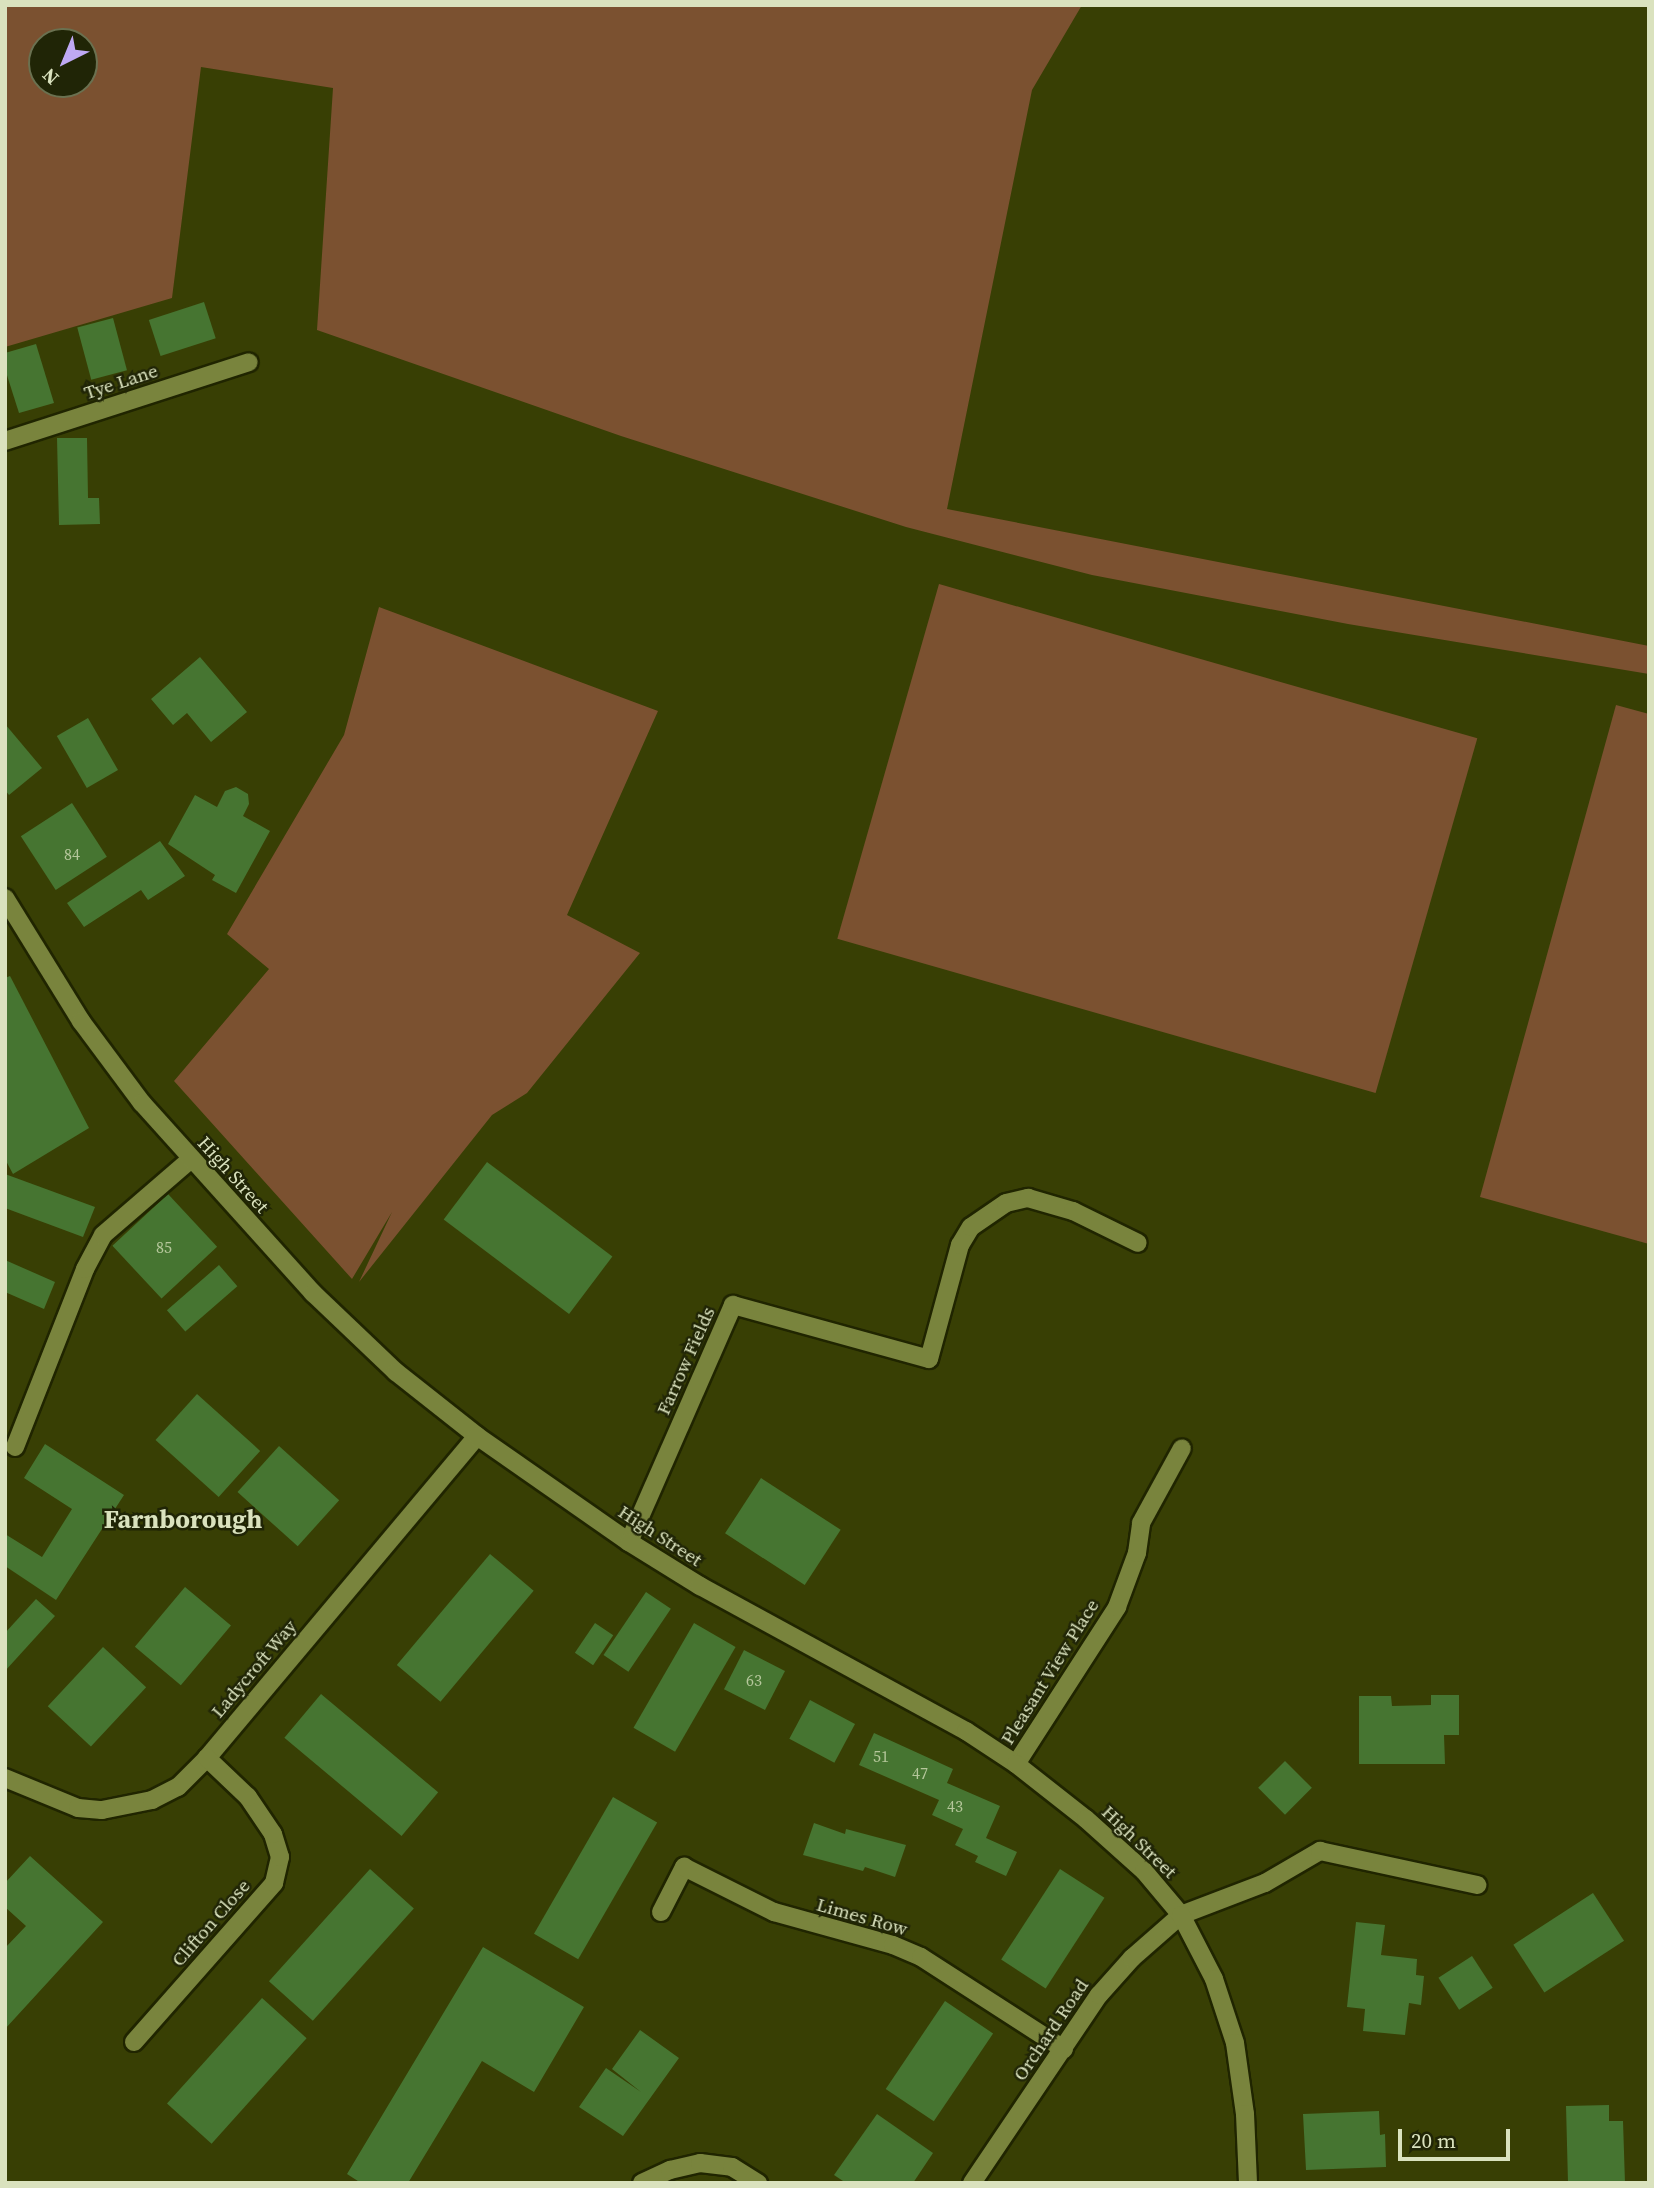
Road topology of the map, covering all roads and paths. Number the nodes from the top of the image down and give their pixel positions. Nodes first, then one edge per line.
1 (249, 362) dead end
2 (5, 441) edge
3 (5, 898) edge
4 (191, 1160) junction
5 (1138, 1243) dead end
6 (477, 1436) junction
7 (15, 1447) dead end
8 (1182, 1447) dead end
9 (629, 1542) junction
10 (207, 1758) junction
11 (1016, 1764) junction
12 (5, 1778) edge
13 (1477, 1885) dead end
14 (661, 1912) dead end
15 (1181, 1915) junction
16 (134, 2042) dead end
17 (1064, 2049) junction
18 (642, 2183) edge
19 (758, 2183) edge
20 (972, 2183) edge
21 (1248, 2183) edge

1 - 2 street, Tye Lane
3 - 4 street, High Street
4 - 6 street, High Street
4 - 7 street
5 - 9 street, Farrow Fields
6 - 9 street, High Street
6 - 10 street, Ladycroft Way
8 - 11 street, Pleasant View Place
9 - 11 street, High Street
10 - 12 street, Ladycroft Way
10 - 16 street, Clifton Close
11 - 15 street, High Street
13 - 15 street
14 - 17 street, Limes Row
15 - 17 street, Orchard Road
15 - 21 street, High Street
17 - 20 street, Orchard Road
18 - 19 street

